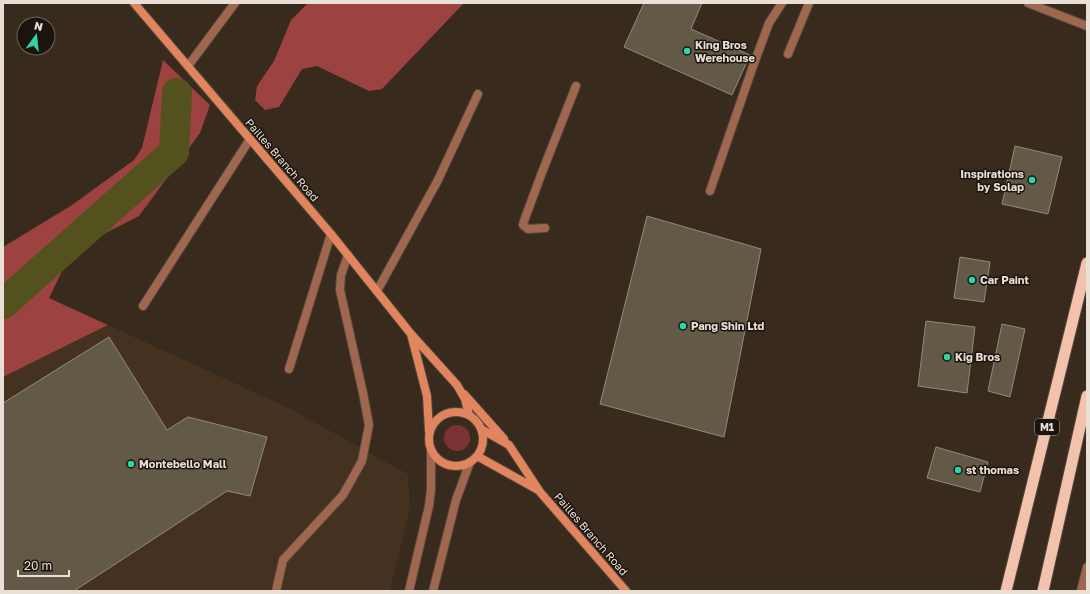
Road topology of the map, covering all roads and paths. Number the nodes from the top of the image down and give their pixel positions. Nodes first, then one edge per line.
1 (134, 3) edge
2 (235, 3) edge
3 (782, 3) edge
4 (809, 3) edge
5 (1028, 3) edge
6 (1087, 26) edge
7 (788, 54) dead end
8 (188, 66) junction
9 (576, 86) dead end
10 (478, 94) dead end
11 (250, 139) junction
12 (710, 191) dead end
13 (545, 228) dead end
14 (331, 234) junction
15 (348, 254) junction
16 (1087, 264) edge
17 (377, 291) junction
18 (143, 306) dead end
19 (411, 334) junction
20 (289, 369) dead end
21 (457, 385) junction
22 (1087, 396) edge
23 (469, 415) junction
24 (481, 428) junction
25 (429, 433) junction
26 (509, 445) junction
27 (431, 450) junction
28 (478, 456) junction
29 (470, 462) junction
30 (540, 492) junction
31 (1087, 567) edge
32 (276, 591) edge
33 (409, 591) edge
34 (433, 591) edge
35 (626, 591) edge
36 (1006, 591) edge
37 (1043, 591) edge
38 (1082, 591) edge

1 - 8 main road, Pailles Branch Road
2 - 8 street
3 - 12 street
4 - 7 street
5 - 6 street
8 - 11 main road, Pailles Branch Road
9 - 13 street
10 - 17 street
11 - 14 main road, Pailles Branch Road
11 - 18 street
14 - 15 main road, Pailles Branch Road
14 - 20 street
15 - 17 main road, Pailles Branch Road
15 - 32 street
16 - 36 highway, M1
17 - 19 main road, Pailles Branch Road
19 - 21 main road, Pailles Branch Road
19 - 25 main road, Pailles Branch Road
21 - 23 main road, Pailles Branch Road
21 - 26 main road
22 - 37 highway
23 - 24 main road
23 - 25 main road
24 - 26 main road, Pailles Branch Road
24 - 28 main road
25 - 27 main road
26 - 30 main road, Pailles Branch Road
27 - 29 main road
27 - 33 street
28 - 29 main road
28 - 30 main road, Pailles Branch Road
29 - 34 street
30 - 35 main road, Pailles Branch Road
31 - 38 street

